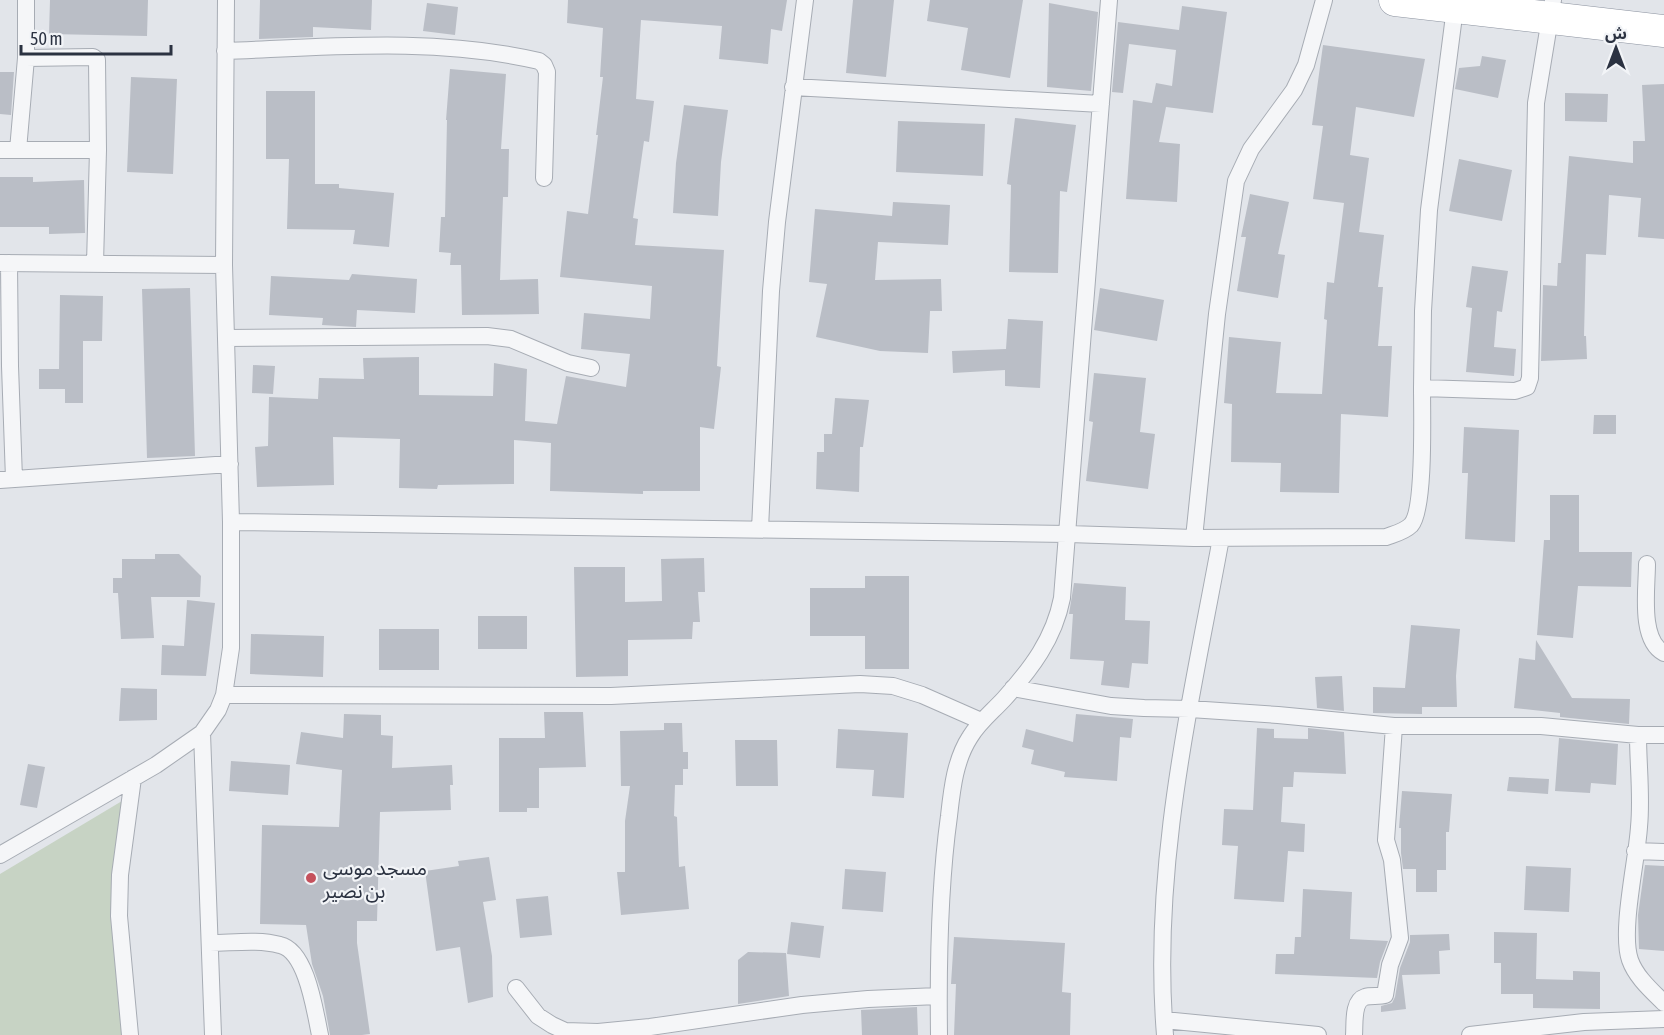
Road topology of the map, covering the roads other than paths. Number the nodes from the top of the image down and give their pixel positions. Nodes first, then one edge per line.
1 (26, 0) edge
2 (226, 0) edge
3 (805, 0) edge
4 (1109, 0) edge
5 (1324, 0) edge
6 (1395, 0) edge
7 (1455, 8) junction
8 (1552, 9) edge
9 (1664, 31) edge
10 (225, 51) junction
11 (26, 58) junction
12 (793, 87) junction
13 (1101, 104) junction
14 (0, 150) edge
15 (18, 150) junction
16 (98, 150) junction
17 (544, 178) dead end
18 (5, 263) edge
19 (95, 264) junction
20 (224, 265) junction
21 (227, 338) junction
22 (5, 366) edge
23 (591, 368) dead end
24 (1422, 388) junction
25 (230, 464) junction
26 (7, 480) edge
27 (231, 522) junction
28 (760, 529) junction
29 (1068, 534) junction
30 (1194, 538) junction
31 (1221, 538) junction
32 (1647, 564) dead end
33 (1664, 653) edge
34 (1014, 688) junction
35 (224, 695) junction
36 (1190, 709) junction
37 (981, 721) junction
38 (1394, 726) junction
39 (202, 733) junction
40 (1638, 735) junction
41 (1664, 735) edge
42 (133, 777) junction
43 (1635, 850) junction
44 (1664, 852) edge
45 (0, 855) edge
46 (210, 943) junction
47 (516, 988) dead end
48 (938, 996) junction
49 (1664, 1003) edge
50 (1664, 1019) edge
51 (1164, 1028) edge
52 (130, 1035) edge
53 (213, 1035) edge
54 (320, 1035) edge
55 (939, 1035) edge
56 (1318, 1035) edge
57 (1354, 1035) edge
58 (1470, 1035) edge

1 - 11 street
2 - 10 street
3 - 12 street
4 - 13 street
5 - 30 street
6 - 7 highway
7 - 8 highway
7 - 24 street
8 - 9 highway
8 - 24 street
10 - 17 street
10 - 20 street
11 - 15 street
11 - 16 street
12 - 13 street
12 - 28 street
13 - 29 street
14 - 15 street
15 - 16 street
16 - 19 street
18 - 19 street
18 - 22 street
19 - 20 street
20 - 21 street
21 - 23 street
21 - 25 street
22 - 26 street
24 - 31 street
25 - 26 street
25 - 27 street
27 - 28 street
27 - 35 street
28 - 29 street
29 - 30 street
29 - 34 street
30 - 31 street
31 - 36 street
32 - 33 street
34 - 36 street
34 - 37 street
35 - 37 street
35 - 39 street
36 - 38 street
36 - 51 street
37 - 48 street
38 - 40 street
38 - 57 street
39 - 42 street
39 - 46 street
40 - 41 street
40 - 43 street
42 - 45 street
42 - 52 street
43 - 44 street
43 - 49 street
46 - 53 street
46 - 54 street
47 - 48 street
48 - 55 street
50 - 58 street
51 - 56 street

